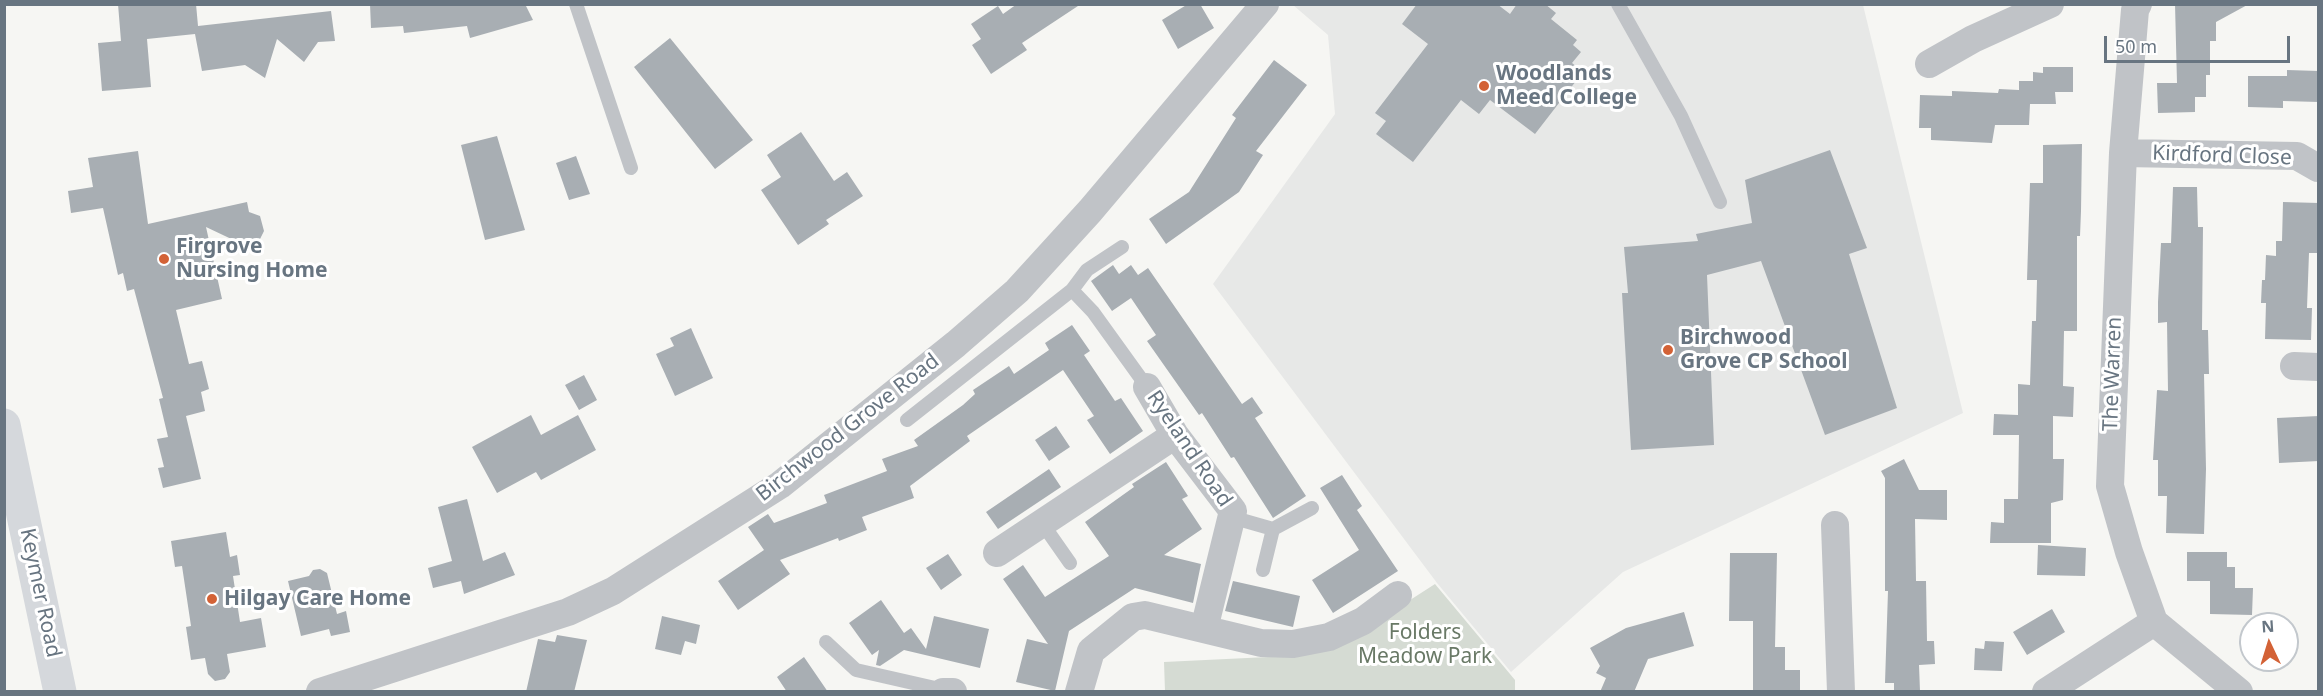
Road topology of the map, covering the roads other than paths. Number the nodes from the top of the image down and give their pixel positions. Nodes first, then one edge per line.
1 (576, 4) edge
2 (1265, 4) edge
3 (1618, 4) edge
4 (2050, 4) edge
5 (2128, 6) edge
6 (1929, 64) dead end
7 (2123, 153) junction
8 (631, 168) dead end
9 (2319, 168) edge
10 (1720, 202) dead end
11 (1122, 247) dead end
12 (1072, 290) junction
13 (1147, 387) joint
14 (907, 420) dead end
15 (4, 425) edge
16 (1175, 435) junction
17 (1312, 508) dead end
18 (1231, 517) junction
19 (1042, 523) junction
20 (1835, 525) dead end
21 (1273, 529) junction
22 (997, 553) dead end
23 (1070, 563) dead end
24 (1263, 570) dead end
25 (1398, 595) dead end
26 (2154, 622) junction
27 (1204, 629) junction
28 (826, 642) dead end
29 (947, 691) edge
30 (60, 692) edge
31 (320, 692) edge
32 (1079, 692) edge
33 (1841, 692) edge
34 (2046, 692) edge
35 (2239, 692) edge

1 - 8 lane
2 - 31 street, Birchwood Grove Road
3 - 10 lane
4 - 6 street
5 - 7 street, The Warren
7 - 9 street, Kirdford Close
7 - 26 street, The Warren
11 - 12 lane
12 - 13 lane, Ryeland Road
12 - 14 lane
13 - 16 street, Ryeland Road
15 - 30 main road, Keymer Road
16 - 18 street, Ryeland Road
16 - 19 street
17 - 21 lane
18 - 21 lane
18 - 27 street, Ryeland Road
19 - 22 street
19 - 23 lane
20 - 33 street
21 - 24 lane
25 - 27 street
26 - 34 street
26 - 35 street
27 - 32 street
28 - 29 lane

